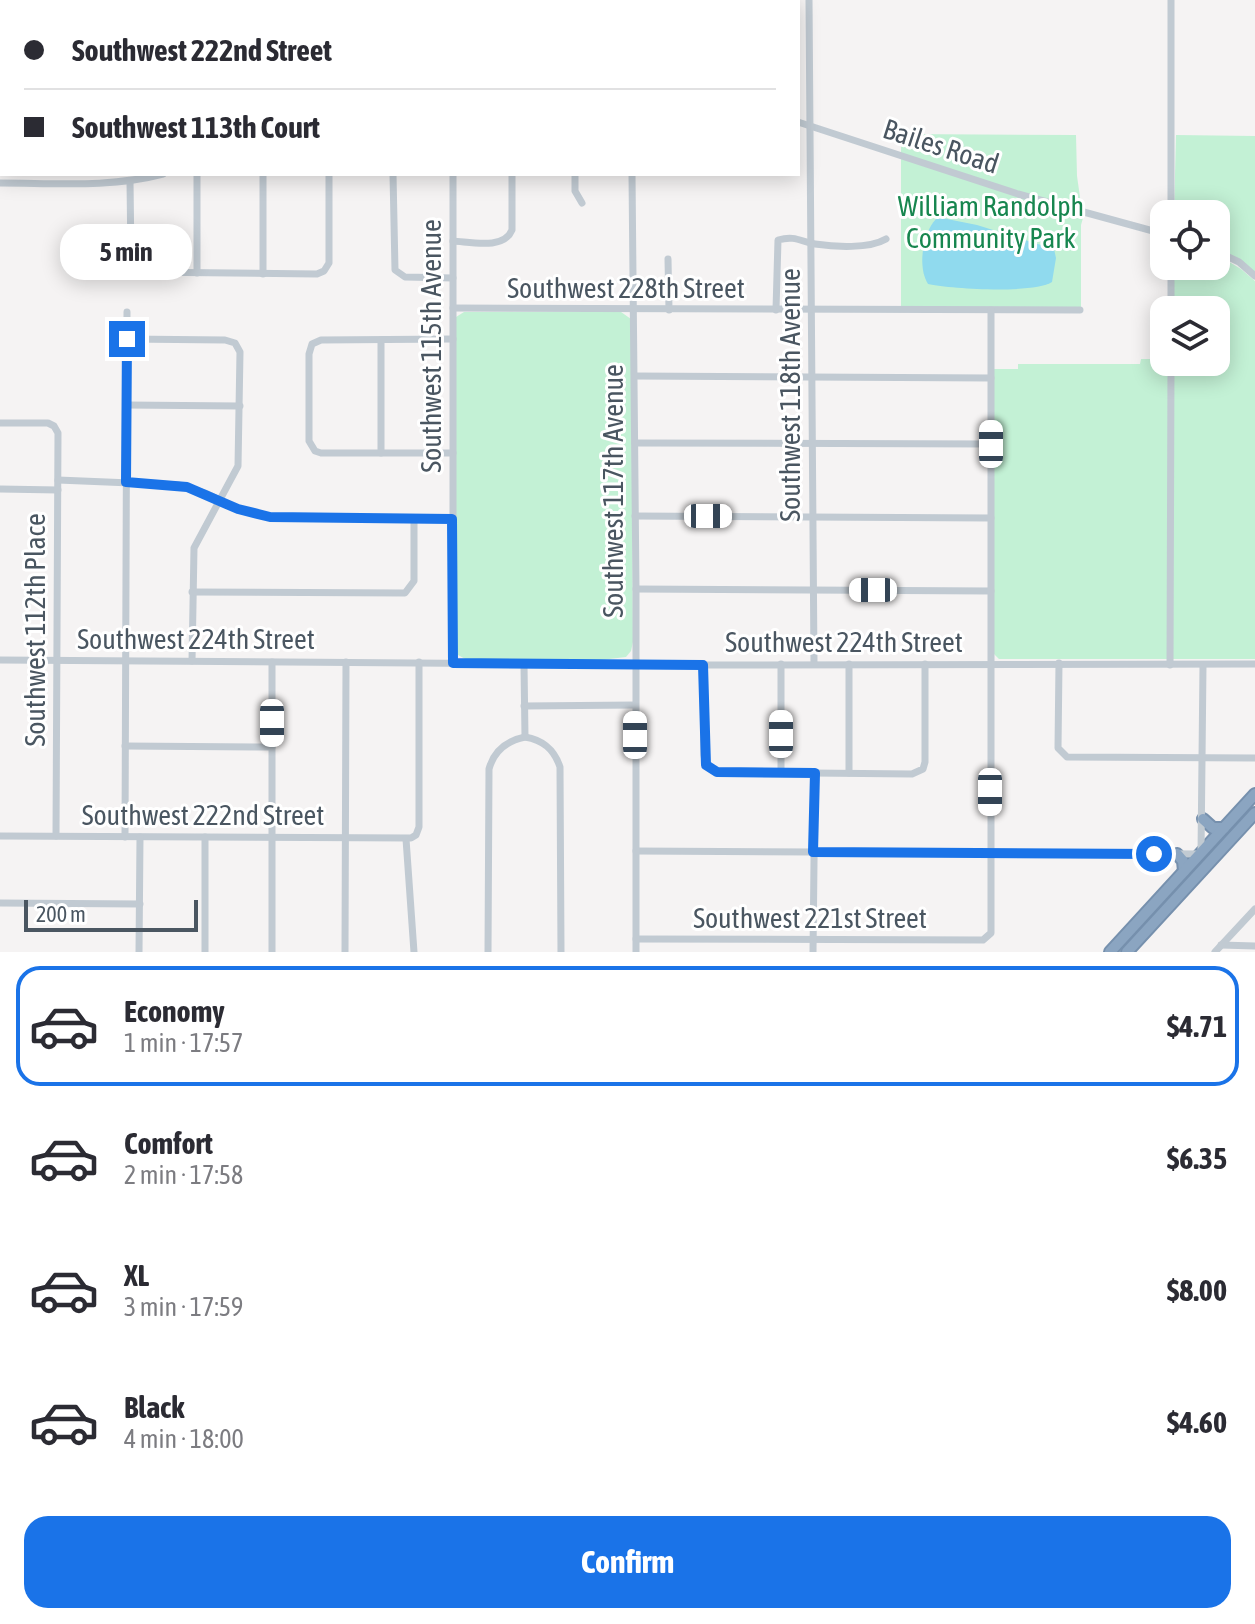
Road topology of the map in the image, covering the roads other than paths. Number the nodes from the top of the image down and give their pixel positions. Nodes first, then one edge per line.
1 (1171, 0) edge
2 (809, 2) edge
3 (800, 72) edge
4 (810, 72) junction
5 (800, 123) edge
6 (811, 126) junction
7 (154, 176) edge
8 (197, 176) edge
9 (263, 176) edge
10 (329, 176) edge
11 (393, 176) edge
12 (453, 176) edge
13 (512, 176) edge
14 (575, 176) edge
15 (632, 176) edge
16 (37, 178) edge
17 (104, 179) edge
18 (130, 181) junction
19 (0, 183) edge
20 (1171, 200) edge
21 (582, 203) dead end
22 (1150, 230) edge
23 (886, 239) dead end
24 (453, 241) junction
25 (812, 244) junction
26 (1230, 258) edge
27 (668, 259) dead end
28 (197, 273) junction
29 (263, 274) junction
30 (1255, 276) edge
31 (453, 278) junction
32 (453, 308) junction
33 (634, 310) junction
34 (669, 310) junction
35 (776, 310) junction
36 (991, 310) junction
37 (1080, 310) dead end
38 (812, 311) junction
39 (127, 312) dead end
40 (127, 339) junction
41 (453, 339) junction
42 (381, 340) junction
43 (635, 376) junction
44 (1171, 376) edge
45 (811, 377) junction
46 (991, 378) junction
47 (126, 405) junction
48 (240, 406) junction
49 (0, 423) edge
50 (635, 443) junction
51 (812, 444) junction
52 (991, 444) junction
53 (381, 453) junction
54 (453, 453) junction
55 (58, 480) junction
56 (126, 482) junction
57 (0, 489) edge
58 (58, 490) junction
59 (220, 500) junction
60 (635, 516) junction
61 (812, 517) junction
62 (414, 518) junction
63 (991, 518) junction
64 (452, 519) junction
65 (636, 589) junction
66 (813, 590) junction
67 (991, 591) junction
68 (192, 592) junction
69 (0, 660) edge
70 (57, 660) junction
71 (125, 661) junction
72 (192, 661) junction
73 (272, 662) junction
74 (346, 662) junction
75 (419, 662) junction
76 (992, 662) junction
77 (453, 663) junction
78 (1059, 663) junction
79 (524, 664) junction
80 (635, 664) junction
81 (781, 664) junction
82 (814, 664) junction
83 (849, 664) junction
84 (925, 664) junction
85 (1255, 664) edge
86 (703, 665) junction
87 (1170, 665) junction
88 (1203, 665) junction
89 (635, 705) junction
90 (524, 706) junction
91 (525, 737) junction
92 (125, 746) junction
93 (272, 747) junction
94 (1202, 757) junction
95 (1255, 758) edge
96 (781, 772) junction
97 (815, 773) junction
98 (849, 773) junction
99 (1255, 794) edge
100 (1255, 813) edge
101 (1203, 819) junction
102 (1224, 828) junction
103 (0, 836) edge
104 (56, 836) junction
105 (125, 837) junction
106 (140, 837) junction
107 (205, 837) junction
108 (273, 838) junction
109 (346, 838) junction
110 (406, 839) junction
111 (636, 851) junction
112 (1220, 851) junction
113 (813, 852) junction
114 (991, 853) junction
115 (1177, 854) junction
116 (1201, 854) junction
117 (1184, 871) junction
118 (0, 903) edge
119 (140, 904) junction
120 (1255, 909) edge
121 (1149, 928) junction
122 (636, 939) junction
123 (813, 940) junction
124 (903, 940) junction
125 (1255, 946) edge
126 (1218, 949) edge
127 (903, 951) edge
128 (139, 952) edge
129 (205, 952) edge
130 (272, 952) edge
131 (345, 952) edge
132 (414, 952) edge
133 (488, 952) edge
134 (561, 952) edge
135 (636, 952) edge
136 (813, 952) edge
137 (1113, 952) edge
138 (1127, 952) edge

1 - 20 street
2 - 4 street, Southwest 118th Avenue
3 - 4 street
4 - 6 street, Southwest 118th Avenue
5 - 6 street, Bailes Road
6 - 22 street, Bailes Road
6 - 25 street, Southwest 118th Avenue
7 - 18 street
8 - 28 street
9 - 29 street
10 - 29 street
11 - 31 street
12 - 24 street, Southwest 115th Avenue
13 - 24 street
14 - 21 street
15 - 33 street, Southwest 117th Avenue
16 - 17 street
16 - 19 street
17 - 18 street
18 - 28 street
23 - 25 street
24 - 31 street, Southwest 115th Avenue
25 - 35 street
25 - 38 street, Southwest 118th Avenue
26 - 30 street
27 - 34 street
28 - 29 street
31 - 32 street, Southwest 115th Avenue
32 - 33 street, Southwest 228th Street
32 - 41 street, Southwest 115th Avenue
33 - 34 street, Southwest 228th Street
33 - 43 street, Southwest 117th Avenue
34 - 35 street, Southwest 228th Street
35 - 38 street, Southwest 228th Street
36 - 37 street, Southwest 228th Street
36 - 38 street, Southwest 228th Street
36 - 46 street
38 - 45 street, Southwest 118th Avenue
39 - 40 street
40 - 47 street
40 - 48 street
41 - 42 street
41 - 54 street, Southwest 115th Avenue
42 - 53 street
42 - 53 street
43 - 45 street
43 - 50 street, Southwest 117th Avenue
44 - 87 street
45 - 46 street
45 - 51 street, Southwest 118th Avenue
46 - 52 street
47 - 48 street
47 - 56 street
48 - 59 street
49 - 55 street, Southwest 112th Place
50 - 51 street
50 - 60 street, Southwest 117th Avenue
51 - 52 street
51 - 61 street, Southwest 118th Avenue
52 - 63 street
53 - 54 street
54 - 64 street, Southwest 115th Avenue
55 - 56 street
55 - 58 street, Southwest 112th Place
56 - 59 street
56 - 71 street
57 - 58 street
58 - 70 street, Southwest 112th Place
59 - 62 street
59 - 68 street
60 - 61 street
60 - 65 street, Southwest 117th Avenue
61 - 63 street
61 - 66 street, Southwest 118th Avenue
62 - 64 street
62 - 68 street
63 - 67 street
64 - 77 street, Southwest 115th Avenue
65 - 66 street
65 - 80 street, Southwest 117th Avenue
66 - 67 street
66 - 82 street, Southwest 118th Avenue
67 - 76 street
68 - 72 street
69 - 70 street, Southwest 224th Street
70 - 71 street, Southwest 224th Street
70 - 104 street, Southwest 112th Place
71 - 72 street, Southwest 224th Street
71 - 92 street
72 - 73 street, Southwest 224th Street
73 - 74 street, Southwest 224th Street
73 - 93 street
74 - 75 street, Southwest 224th Street
74 - 109 street
75 - 77 street, Southwest 224th Street
75 - 110 street
76 - 78 street, Southwest 224th Street
76 - 84 street, Southwest 224th Street
76 - 114 street
77 - 79 street, Southwest 224th Street
78 - 87 street, Southwest 224th Street
78 - 94 street
79 - 80 street, Southwest 224th Street
79 - 90 street
80 - 86 street, Southwest 224th Street
80 - 89 street, Southwest 117th Avenue
81 - 82 street, Southwest 224th Street
81 - 86 street, Southwest 224th Street
81 - 96 street
82 - 83 street, Southwest 224th Street
83 - 84 street, Southwest 224th Street
83 - 98 street
84 - 98 street
85 - 88 street, Southwest 224th Street
86 - 96 street
87 - 88 street, Southwest 224th Street
88 - 94 street
89 - 90 street
89 - 111 street, Southwest 117th Avenue
90 - 91 street
91 - 133 street
91 - 134 street
92 - 93 street
92 - 105 street
93 - 108 street
94 - 95 street
94 - 101 street
96 - 97 street
97 - 98 street
97 - 113 street
99 - 102 highway
100 - 112 highway
101 - 102 highway
101 - 116 street
102 - 116 highway
103 - 104 street, Southwest 222nd Street
104 - 105 street, Southwest 222nd Street
105 - 106 street, Southwest 222nd Street
106 - 107 street, Southwest 222nd Street
106 - 119 street
107 - 108 street, Southwest 222nd Street
107 - 129 street
108 - 109 street, Southwest 222nd Street
108 - 130 street
109 - 110 street, Southwest 222nd Street
109 - 131 street
110 - 132 street
111 - 113 street
111 - 122 street, Southwest 117th Avenue
112 - 116 highway
112 - 121 highway
113 - 114 street
113 - 123 street
114 - 115 street
114 - 124 street, Southwest 221st Street
115 - 116 street
115 - 117 highway
116 - 117 highway
116 - 121 highway
117 - 137 highway
118 - 119 street
119 - 128 street
120 - 126 street
121 - 138 highway
122 - 123 street, Southwest 221st Street
122 - 135 street, Southwest 117th Avenue
123 - 124 street, Southwest 221st Street
123 - 136 street
124 - 127 street
125 - 126 street

